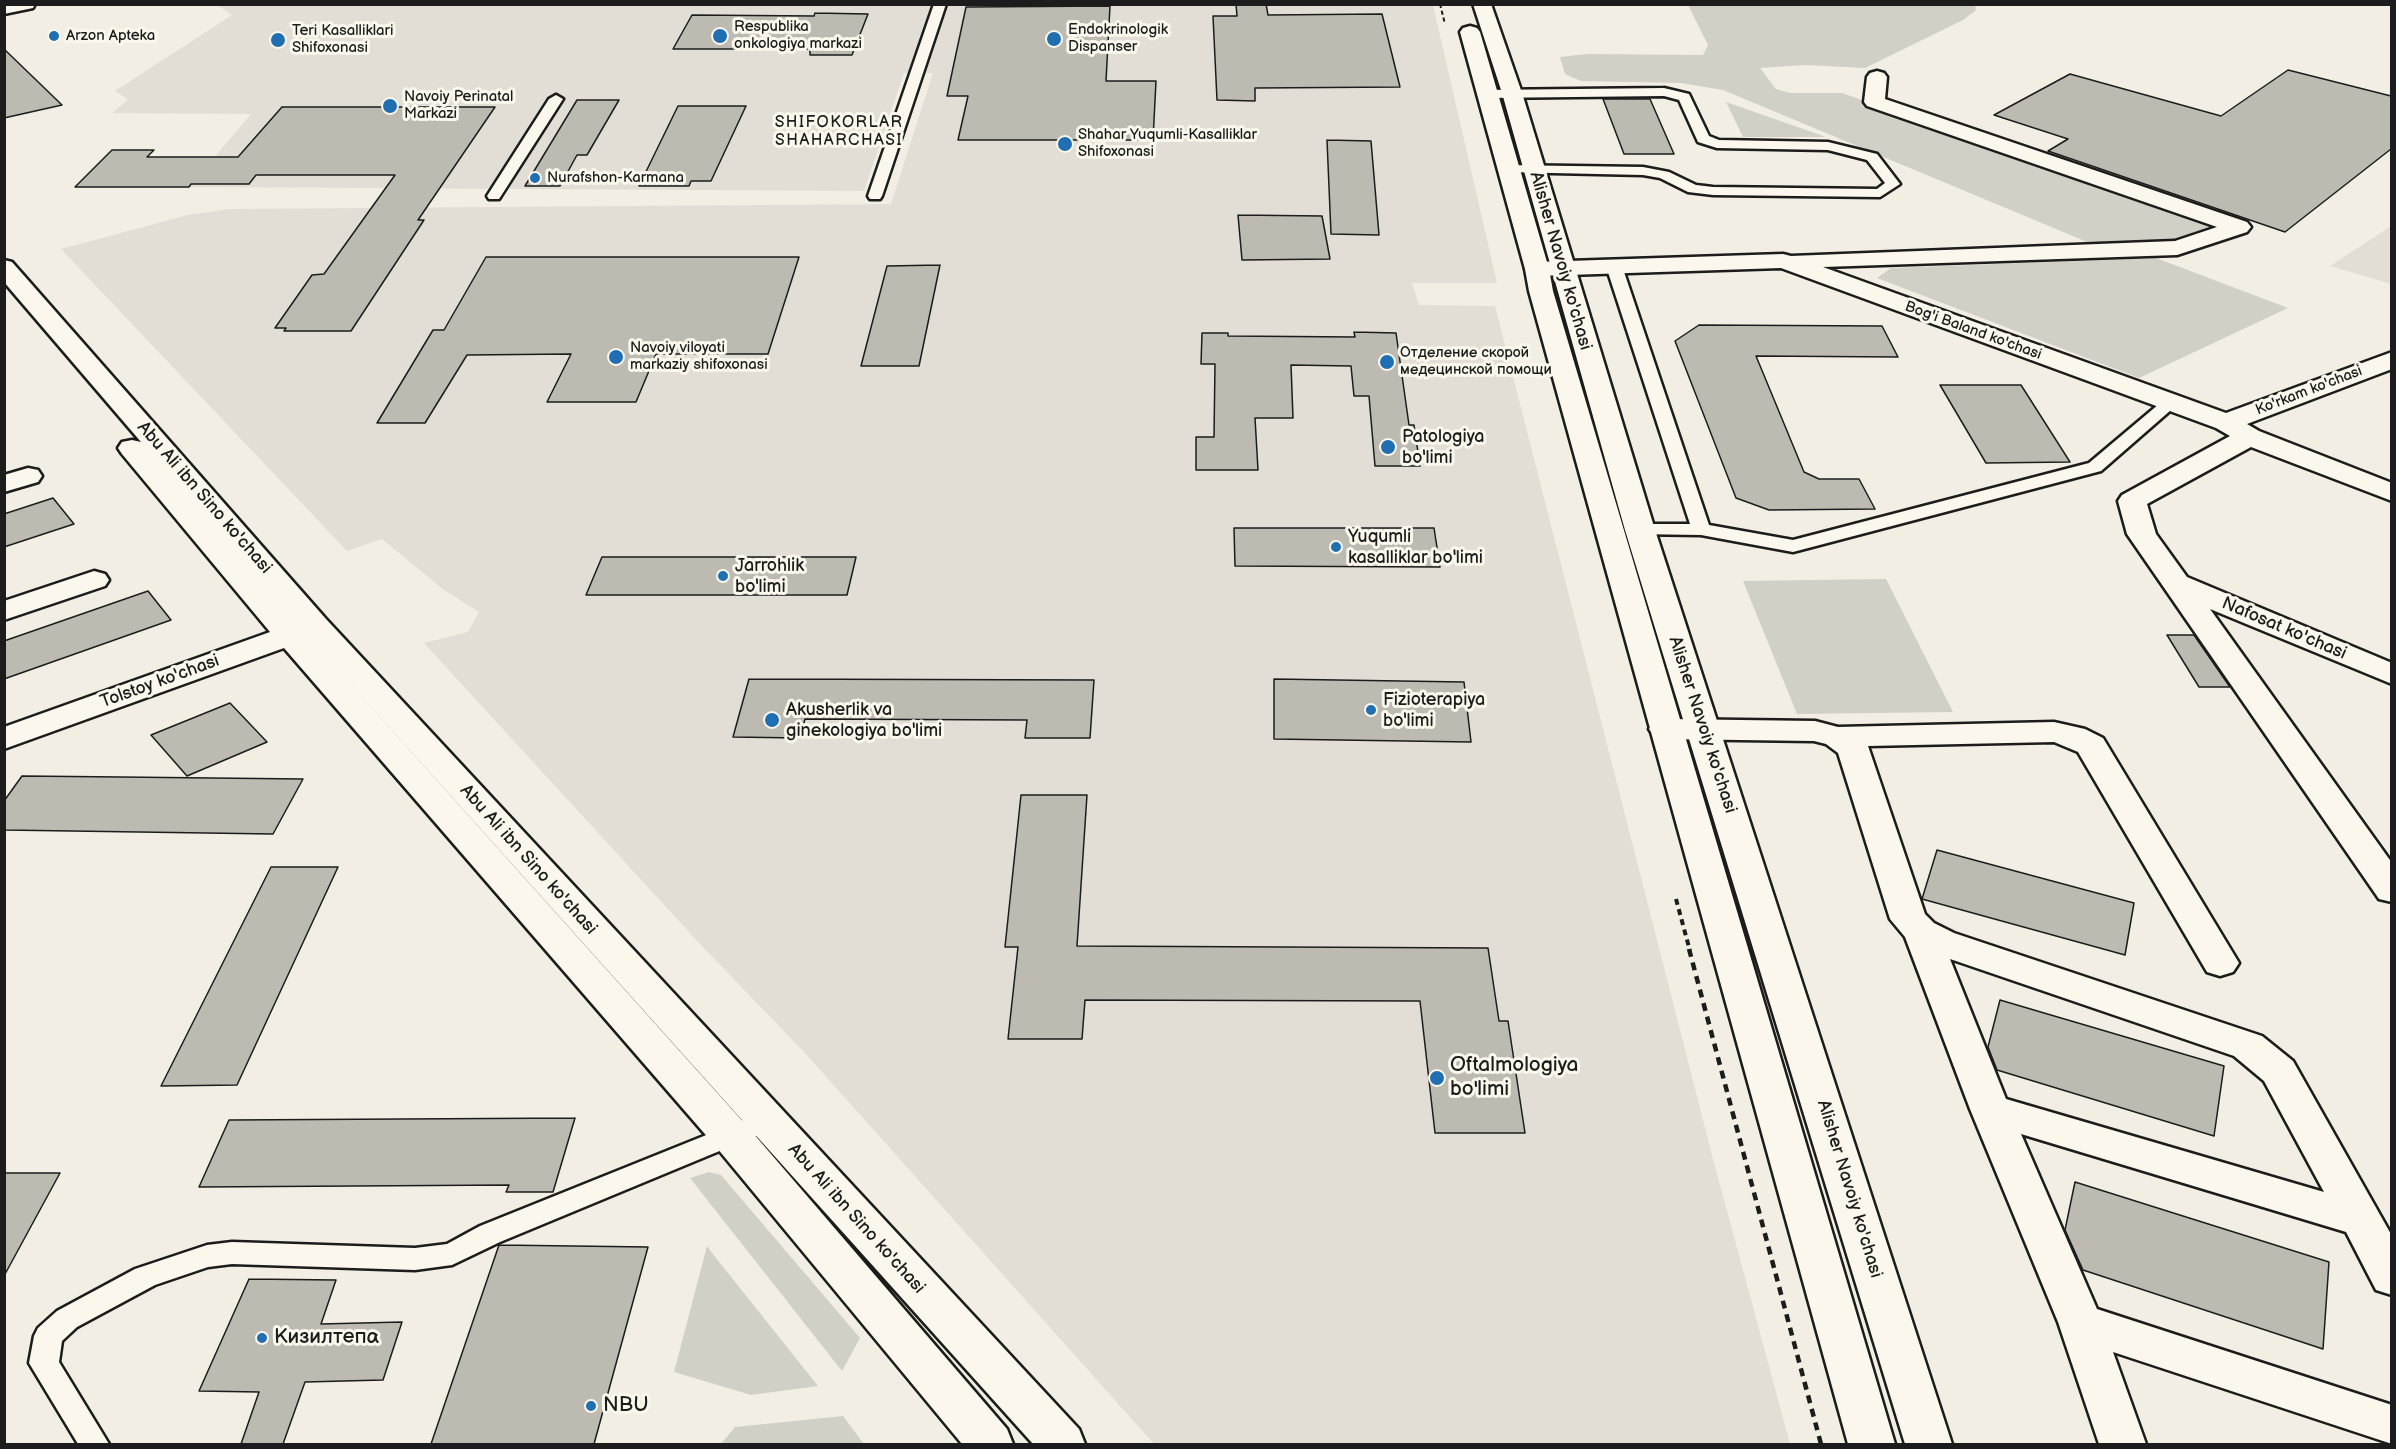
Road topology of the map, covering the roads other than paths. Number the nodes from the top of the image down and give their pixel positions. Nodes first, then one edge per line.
1 (26, 4) edge
2 (940, 4) edge
3 (1462, 4) edge
4 (1482, 4) edge
5 (4, 9) edge
6 (1877, 77) dead end
7 (1499, 94) junction
8 (556, 99) dead end
9 (1520, 169) junction
10 (494, 196) dead end
11 (875, 196) dead end
12 (1783, 261) junction
13 (1614, 266) junction
14 (4, 267) edge
15 (1550, 269) junction
16 (4, 298) edge
17 (2391, 360) edge
18 (2172, 403) junction
19 (2237, 430) junction
20 (2391, 493) edge
21 (1701, 529) junction
22 (1640, 530) junction
23 (94, 580) dead end
24 (2176, 583) junction
25 (4, 611) edge
26 (302, 631) junction
27 (2391, 675) edge
28 (1703, 728) junction
29 (1666, 729) junction
30 (1838, 737) junction
31 (4, 738) edge
32 (2391, 890) edge
33 (1921, 932) junction
34 (2220, 963) dead end
35 (1990, 1109) junction
36 (766, 1121) junction
37 (732, 1137) junction
38 (2361, 1220) junction
39 (2391, 1277) edge
40 (2079, 1323) junction
41 (2391, 1425) edge
42 (94, 1444) edge
43 (990, 1444) edge
44 (1062, 1444) edge
45 (1872, 1444) edge
46 (1929, 1444) edge
47 (2122, 1444) edge

1 - 5 street
2 - 11 lane
3 - 7 street, Alisher Navoiy ko'chasi
4 - 7 street, Alisher Navoiy ko'chasi
6 - 12 street
7 - 9 street, Alisher Navoiy ko'chasi
7 - 9 lane
8 - 10 lane
9 - 15 street, Alisher Navoiy ko'chasi
12 - 13 street, Bog'i Baland ko'chasi
12 - 18 street, Bog'i Baland ko'chasi
13 - 15 street, Bog'i Baland ko'chasi
13 - 21 lane
14 - 26 street, Abu Ali ibn Sino ko'chasi
15 - 22 street, Alisher Navoiy ko'chasi
15 - 29 street, Alisher Navoiy ko'chasi
16 - 26 street, Abu Ali ibn Sino ko'chasi
17 - 19 street, Ko'rkam ko'chasi
18 - 19 street, Bog'i Baland ko'chasi
18 - 21 lane
19 - 20 street, Bog'i Baland ko'chasi
19 - 24 street, Ko'rkam ko'chasi
21 - 22 lane
22 - 28 street, Alisher Navoiy ko'chasi
23 - 25 street
24 - 27 street, Nafosat ko'chasi
24 - 32 street
26 - 31 street, Tolstoy ko'chasi
26 - 36 street, Abu Ali ibn Sino ko'chasi
26 - 37 street, Abu Ali ibn Sino ko'chasi
28 - 29 street
28 - 30 street
28 - 46 street, Alisher Navoiy ko'chasi
29 - 45 street, Alisher Navoiy ko'chasi
30 - 33 street
30 - 34 street
33 - 35 street
33 - 38 street
35 - 38 street
35 - 40 street
36 - 37 lane
36 - 44 street, Abu Ali ibn Sino ko'chasi
37 - 42 lane
37 - 43 street, Abu Ali ibn Sino ko'chasi
38 - 39 street
40 - 41 street
40 - 47 street

